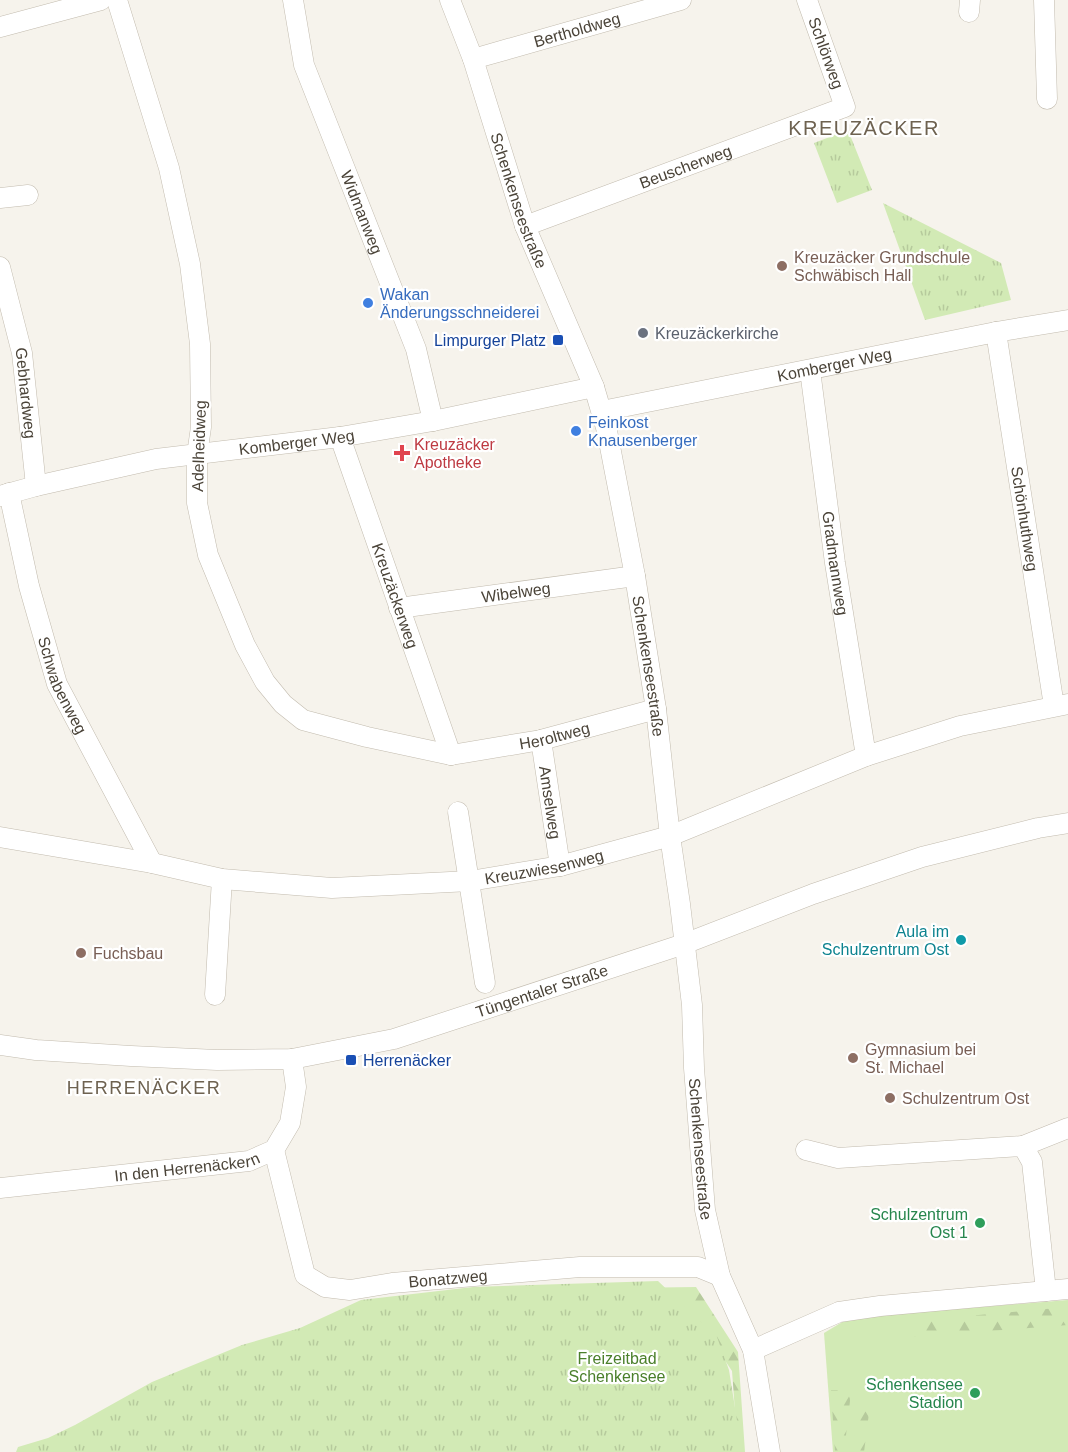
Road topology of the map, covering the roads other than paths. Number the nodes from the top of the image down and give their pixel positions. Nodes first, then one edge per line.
1 (103, 0) edge
2 (293, 0) edge
3 (450, 0) edge
4 (681, 0) edge
5 (807, 0) edge
6 (1044, 0) edge
7 (0, 27) edge
8 (472, 59) junction
9 (1047, 99) dead end
10 (845, 107) joint
11 (28, 195) dead end
12 (0, 198) edge
13 (525, 226) junction
14 (0, 267) edge
15 (1068, 320) edge
16 (996, 332) junction
17 (810, 370) junction
18 (594, 387) junction
19 (602, 411) junction
20 (433, 421) junction
21 (340, 437) junction
22 (197, 455) junction
23 (36, 486) junction
24 (4, 494) edge
25 (635, 576) junction
26 (399, 608) junction
27 (1061, 705) edge
28 (656, 709) junction
29 (541, 740) junction
30 (452, 755) junction
31 (866, 756) junction
32 (458, 812) dead end
33 (1068, 823) edge
34 (669, 836) junction
35 (0, 837) edge
36 (152, 863) junction
37 (560, 866) junction
38 (222, 879) junction
39 (470, 881) junction
40 (684, 944) junction
41 (485, 983) dead end
42 (215, 995) dead end
43 (0, 1045) edge
44 (292, 1059) junction
45 (1068, 1128) edge
46 (1023, 1146) junction
47 (274, 1150) junction
48 (806, 1150) dead end
49 (0, 1188) edge
50 (720, 1276) junction
51 (1068, 1289) edge
52 (1046, 1291) junction
53 (753, 1350) junction
54 (770, 1452) edge

1 - 7 street
1 - 22 street, Adelheidweg
2 - 20 street, Widmanweg
3 - 8 street, Schenkenseestraße
4 - 8 street, Bertholdweg
5 - 10 street, Schlörweg
6 - 9 street
8 - 13 street, Schenkenseestraße
10 - 13 street, Beuscherweg
11 - 12 street
13 - 18 street, Schenkenseestraße
14 - 23 street, Gebhardweg
15 - 16 street, Komberger Weg
16 - 17 street, Komberger Weg
16 - 27 street, Schönhuthweg
17 - 19 street, Komberger Weg
17 - 31 street, Gradmannweg
18 - 19 street, Schenkenseestraße
18 - 20 street, Komberger Weg
19 - 25 street, Schenkenseestraße
20 - 21 street, Komberger Weg
21 - 22 street, Komberger Weg
21 - 26 street, Kreuzäckerweg
22 - 23 street, Komberger Weg
22 - 30 street, Adelheidweg
23 - 24 street, Komberger Weg
24 - 36 street, Schwabenweg
25 - 26 street, Wibelweg
25 - 28 street, Schenkenseestraße
26 - 30 street, Kreuzäckerweg
27 - 31 street, Kreuzwiesenweg
28 - 29 street, Heroltweg
28 - 34 street, Schenkenseestraße
29 - 30 street, Heroltweg
29 - 37 street, Amselweg
31 - 34 street, Kreuzwiesenweg
32 - 39 street
33 - 40 street, Tüngentaler Straße
34 - 37 street, Kreuzwiesenweg
34 - 40 street, Schenkenseestraße
35 - 36 street, Kreuzwiesenweg
36 - 38 street, Kreuzwiesenweg
37 - 39 street, Kreuzwiesenweg
38 - 39 street, Kreuzwiesenweg
38 - 42 street
39 - 41 street
40 - 44 street, Tüngentaler Straße
40 - 50 street, Schenkenseestraße
43 - 44 street, Tüngentaler Straße
44 - 47 street, In den Herrenäckern
45 - 46 street
46 - 48 street
46 - 52 street
47 - 49 street, In den Herrenäckern
47 - 50 street, Bonatzweg
50 - 53 street, Schenkenseestraße
51 - 52 street
52 - 53 street
53 - 54 street, Schenkenseestraße

